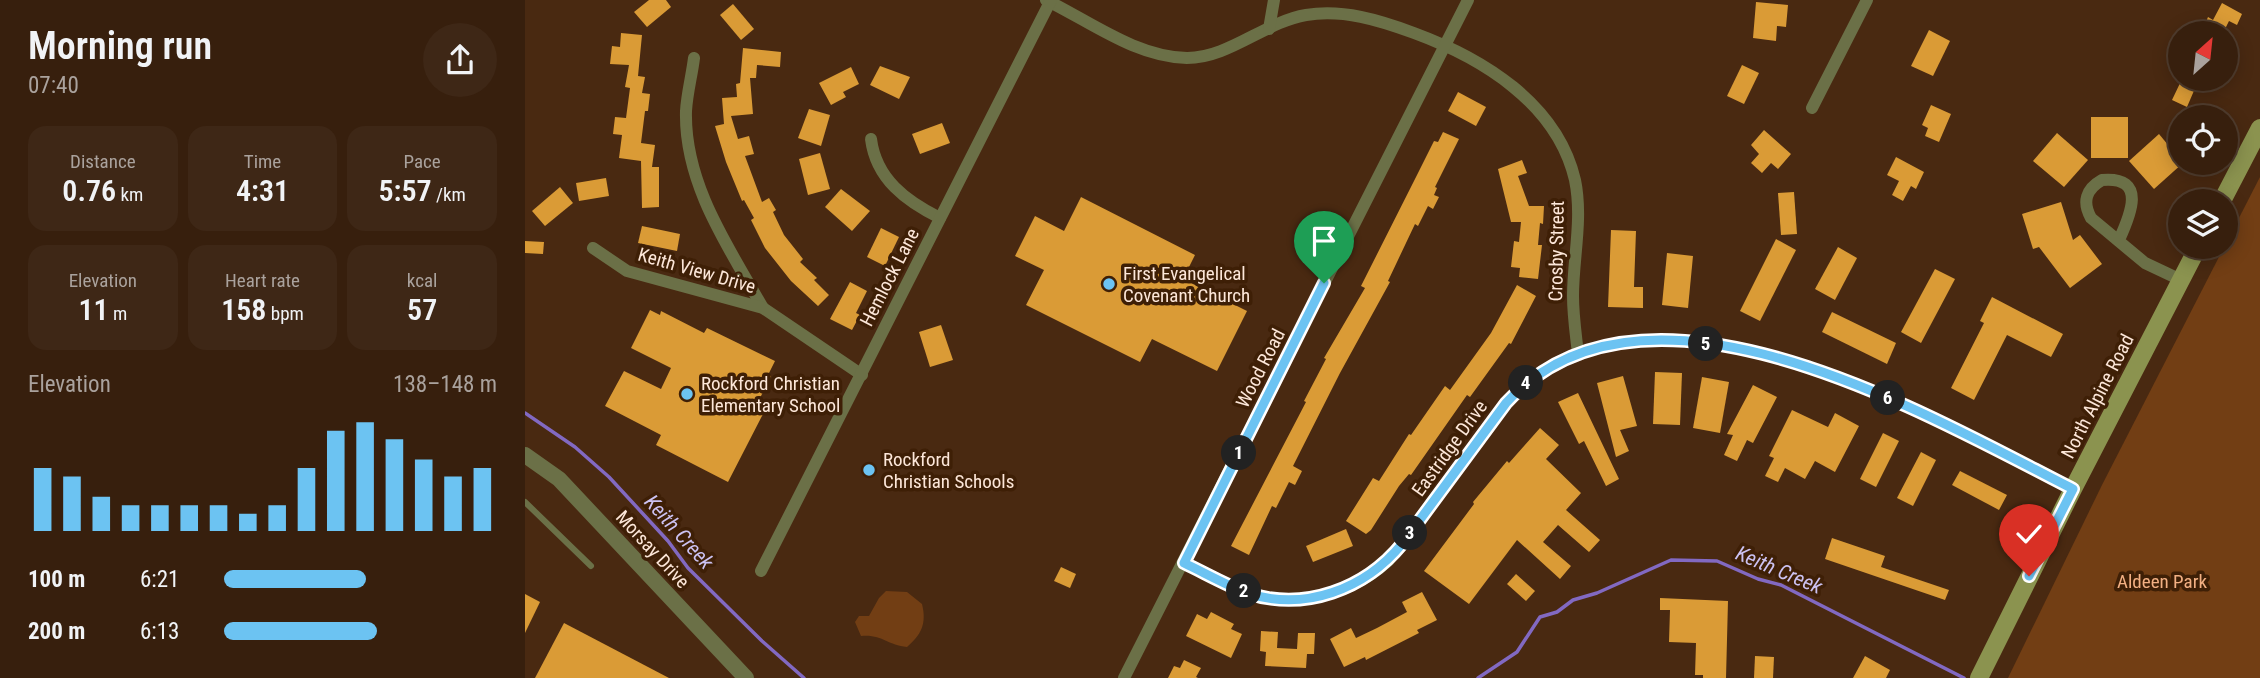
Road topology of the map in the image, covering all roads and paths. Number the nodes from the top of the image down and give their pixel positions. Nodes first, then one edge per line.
1 (1274, 0) edge
2 (1468, 0) edge
3 (1867, 0) edge
4 (1049, 1) edge
5 (1269, 29) junction
6 (1445, 44) junction
7 (694, 58) dead end
8 (1812, 108) dead end
9 (2260, 128) edge
10 (871, 139) dead end
11 (2228, 189) edge
12 (940, 218) junction
13 (2119, 240) junction
14 (593, 248) dead end
15 (2192, 259) edge
16 (2181, 280) junction
17 (763, 308) junction
18 (1578, 355) junction
19 (862, 375) junction
20 (525, 455) edge
21 (2073, 489) junction
22 (525, 502) edge
23 (1184, 563) junction
24 (591, 566) dead end
25 (761, 571) dead end
26 (1983, 670) edge
27 (746, 678) edge
28 (1124, 678) edge

1 - 5 street
2 - 6 street, Wood Road
3 - 8 street
4 - 5 street, Crosby Street
4 - 12 street, Hemlock Lane
5 - 6 street, Crosby Street
6 - 18 street, Crosby Street
6 - 23 street, Wood Road
7 - 17 street
9 - 11 main road
10 - 12 street
12 - 19 street, Hemlock Lane
13 - 13 street
13 - 16 street
14 - 17 street, Keith View Drive
15 - 16 main road, North Alpine Road
16 - 21 main road, North Alpine Road
17 - 19 street, Keith View Drive
18 - 21 street, Eastridge Drive
18 - 23 street, Eastridge Drive
19 - 25 street, Hemlock Lane
20 - 27 street, Morsay Drive
21 - 26 main road, North Alpine Road
22 - 24 lane
23 - 28 street, Wood Road

